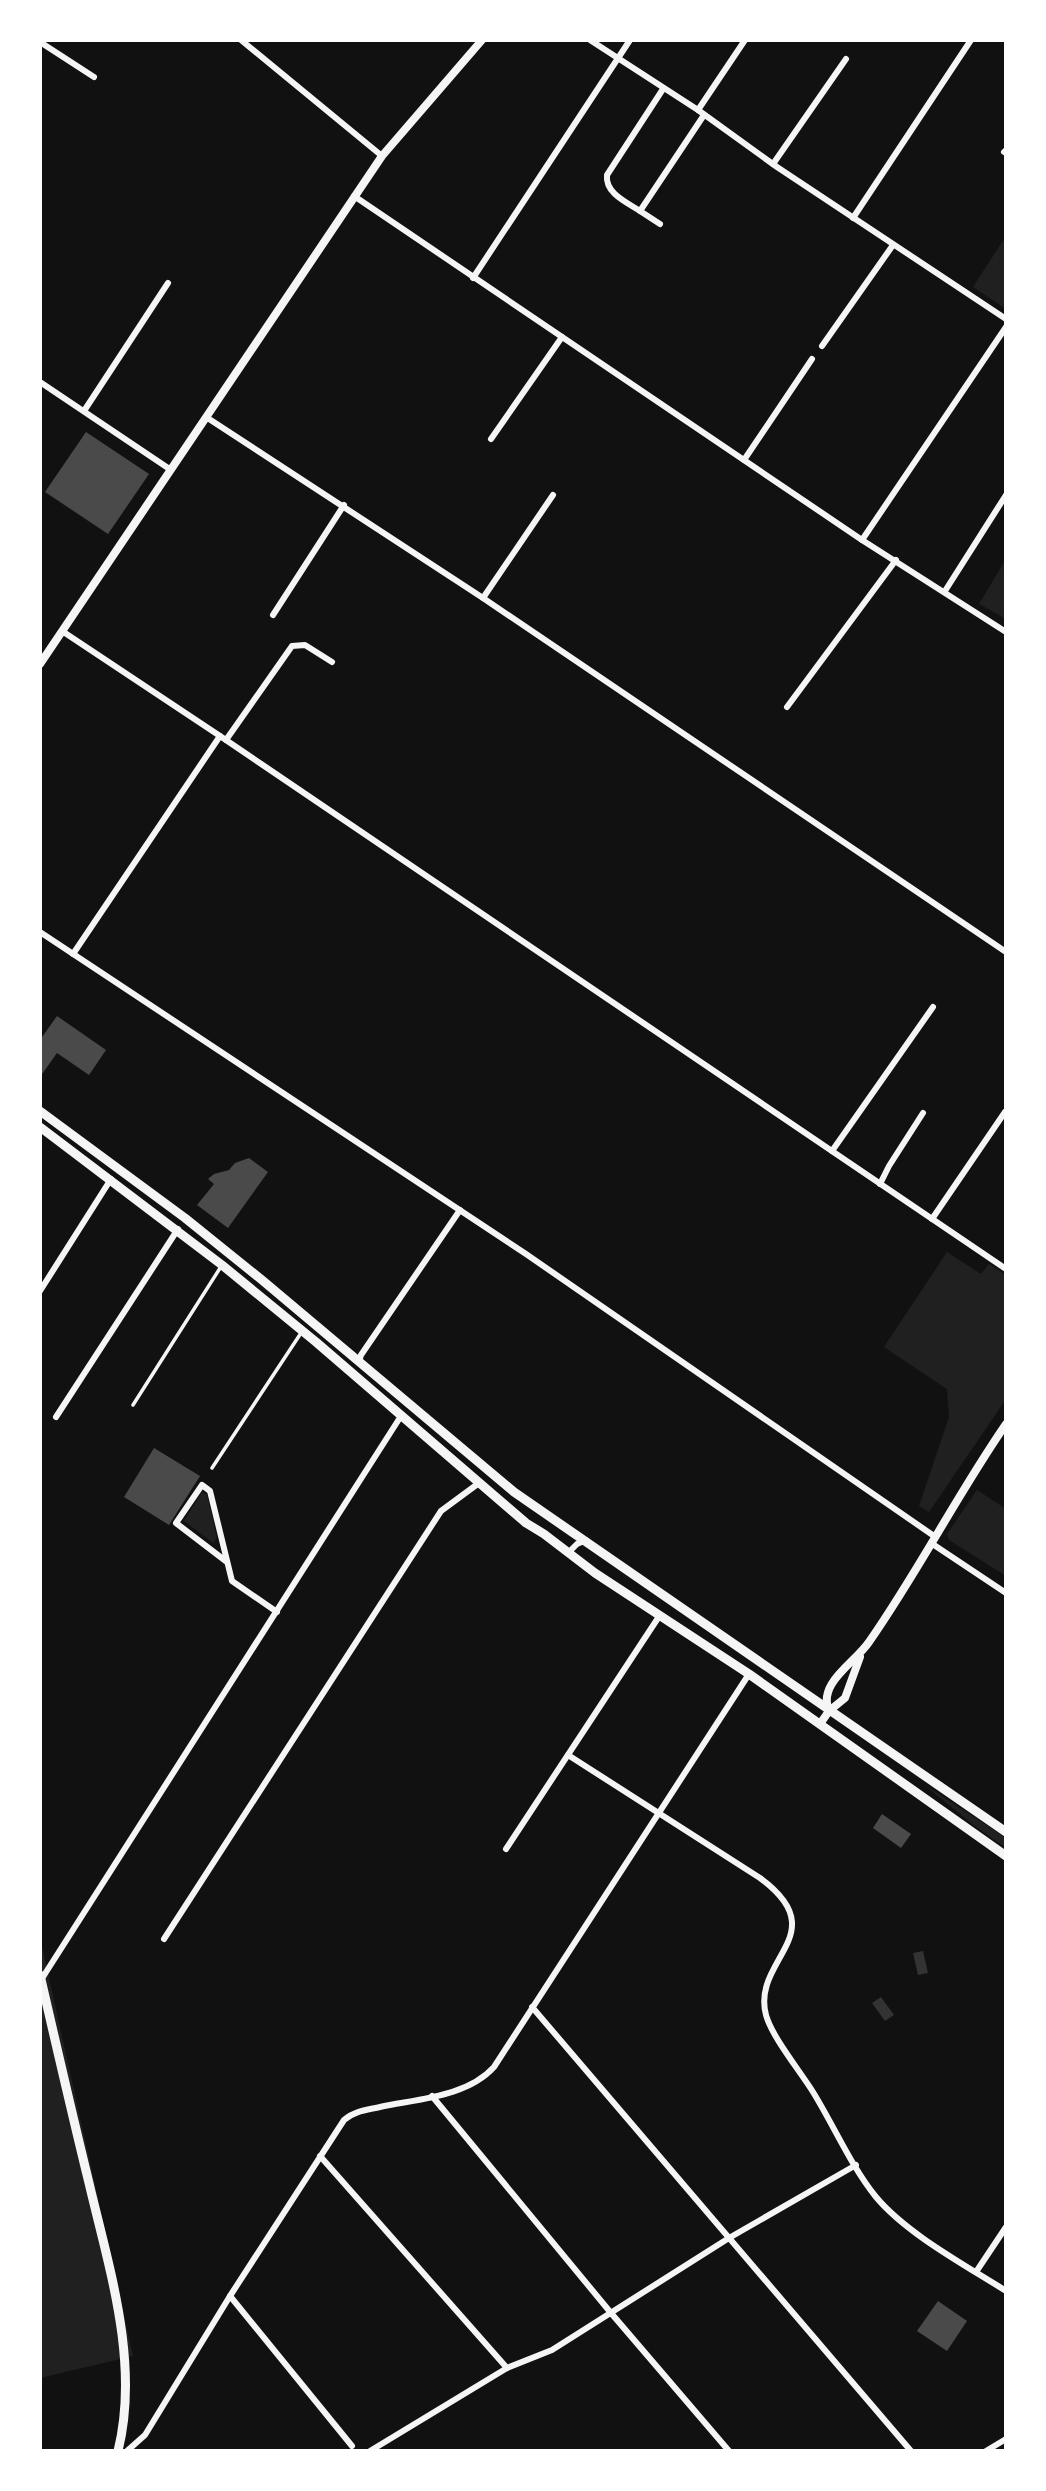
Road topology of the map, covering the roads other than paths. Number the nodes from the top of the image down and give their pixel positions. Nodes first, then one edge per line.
1 (241, 40) edge
2 (482, 40) edge
3 (590, 40) edge
4 (630, 40) edge
5 (745, 40) edge
6 (971, 40) edge
7 (40, 42) edge
8 (846, 59) dead end
9 (617, 60) junction
10 (94, 77) dead end
11 (663, 89) junction
12 (698, 110) junction
13 (704, 115) junction
14 (382, 156) junction
15 (773, 164) junction
16 (354, 196) junction
17 (640, 211) junction
18 (853, 218) junction
19 (660, 224) dead end
20 (893, 245) junction
21 (473, 278) junction
22 (168, 283) dead end
23 (1006, 320) edge
24 (1006, 327) edge
25 (562, 337) junction
26 (822, 346) dead end
27 (812, 359) dead end
28 (40, 382) edge
29 (84, 411) junction
30 (206, 417) junction
31 (491, 439) dead end
32 (744, 460) junction
33 (171, 470) junction
34 (553, 495) dead end
35 (1006, 495) edge
36 (344, 505) junction
37 (862, 540) junction
38 (896, 560) junction
39 (945, 591) junction
40 (483, 598) junction
41 (272, 615) dead end
42 (62, 631) junction
43 (1006, 632) edge
44 (332, 662) dead end
45 (40, 664) edge
46 (787, 707) dead end
47 (223, 738) junction
48 (40, 932) edge
49 (1006, 953) edge
50 (73, 954) junction
51 (933, 1007) dead end
52 (40, 1111) edge
53 (1005, 1112) edge
54 (923, 1113) dead end
55 (40, 1127) edge
56 (832, 1152) junction
57 (111, 1179) junction
58 (880, 1184) junction
59 (460, 1210) junction
60 (932, 1219) junction
61 (178, 1229) junction
62 (222, 1265) junction
63 (1006, 1269) edge
64 (40, 1291) edge
65 (302, 1331) junction
66 (359, 1362) junction
67 (133, 1405) dead end
68 (401, 1416) junction
69 (56, 1417) dead end
70 (1006, 1424) edge
71 (212, 1468) dead end
72 (479, 1483) junction
73 (933, 1539) junction
74 (586, 1541) junction
75 (568, 1553) junction
76 (227, 1562) junction
77 (1006, 1593) edge
78 (277, 1612) junction
79 (660, 1615) junction
80 (861, 1654) junction
81 (749, 1674) junction
82 (829, 1711) junction
83 (820, 1724) junction
84 (568, 1755) junction
85 (658, 1813) junction
86 (1006, 1832) edge
87 (506, 1849) dead end
88 (1006, 1856) edge
89 (164, 1939) dead end
90 (41, 1978) edge
91 (532, 2007) junction
92 (432, 2096) junction
93 (320, 2156) junction
94 (856, 2165) junction
95 (1005, 2228) edge
96 (729, 2238) junction
97 (976, 2272) junction
98 (1006, 2291) edge
99 (230, 2296) junction
100 (611, 2313) junction
101 (507, 2368) junction
102 (1006, 2439) edge
103 (352, 2446) dead end
104 (118, 2451) edge
105 (127, 2451) edge
106 (370, 2451) edge
107 (729, 2451) edge
108 (911, 2451) edge
109 (986, 2451) edge

1 - 14 street
2 - 14 street
3 - 9 street
4 - 9 street
5 - 12 street
6 - 18 street
7 - 10 street
8 - 15 street
9 - 11 street
9 - 21 street
11 - 12 street
11 - 17 street
12 - 13 street
13 - 15 street
13 - 17 street
14 - 16 street
15 - 18 street
16 - 21 street
16 - 30 street
17 - 19 street
18 - 20 street
20 - 23 street
20 - 26 street
21 - 25 street
22 - 29 street
24 - 37 street
25 - 31 street
25 - 32 street
27 - 32 street
28 - 29 street
29 - 33 street
30 - 33 street
30 - 36 street
32 - 37 street
33 - 42 street
34 - 40 street
35 - 39 street
36 - 40 street
36 - 41 street
37 - 38 street
38 - 39 street
38 - 46 street
39 - 43 street
40 - 49 street
42 - 45 street
42 - 47 street
44 - 47 street
47 - 50 street
47 - 56 street
48 - 50 street
50 - 59 street
51 - 56 street
52 - 66 main road
53 - 60 street
54 - 58 street
55 - 57 main road
56 - 58 street
57 - 61 main road
57 - 64 street
58 - 60 street
59 - 66 street
59 - 73 street
60 - 63 street
61 - 62 main road
61 - 69 street
62 - 65 main road
62 - 67 lane
65 - 68 main road
65 - 71 lane
66 - 74 main road
68 - 72 main road
68 - 78 street
70 - 73 street
72 - 75 main road
72 - 89 street
73 - 77 street
73 - 80 street
74 - 75 street
74 - 82 main road
75 - 79 main road
76 - 76 street
76 - 78 street
78 - 90 street
79 - 81 main road
79 - 84 street
80 - 82 street
80 - 82 street
81 - 83 main road
81 - 85 street
82 - 83 street
82 - 86 main road
83 - 88 main road
84 - 85 street
84 - 87 street
85 - 91 street
85 - 94 street
90 - 104 main road
91 - 92 street
91 - 96 street
92 - 93 street
92 - 100 street
93 - 99 street
93 - 101 street
94 - 96 street
94 - 97 street
95 - 97 street
96 - 100 street
96 - 108 street
97 - 98 street
99 - 103 street
99 - 105 street
100 - 101 street
100 - 107 street
101 - 106 street
102 - 109 street

